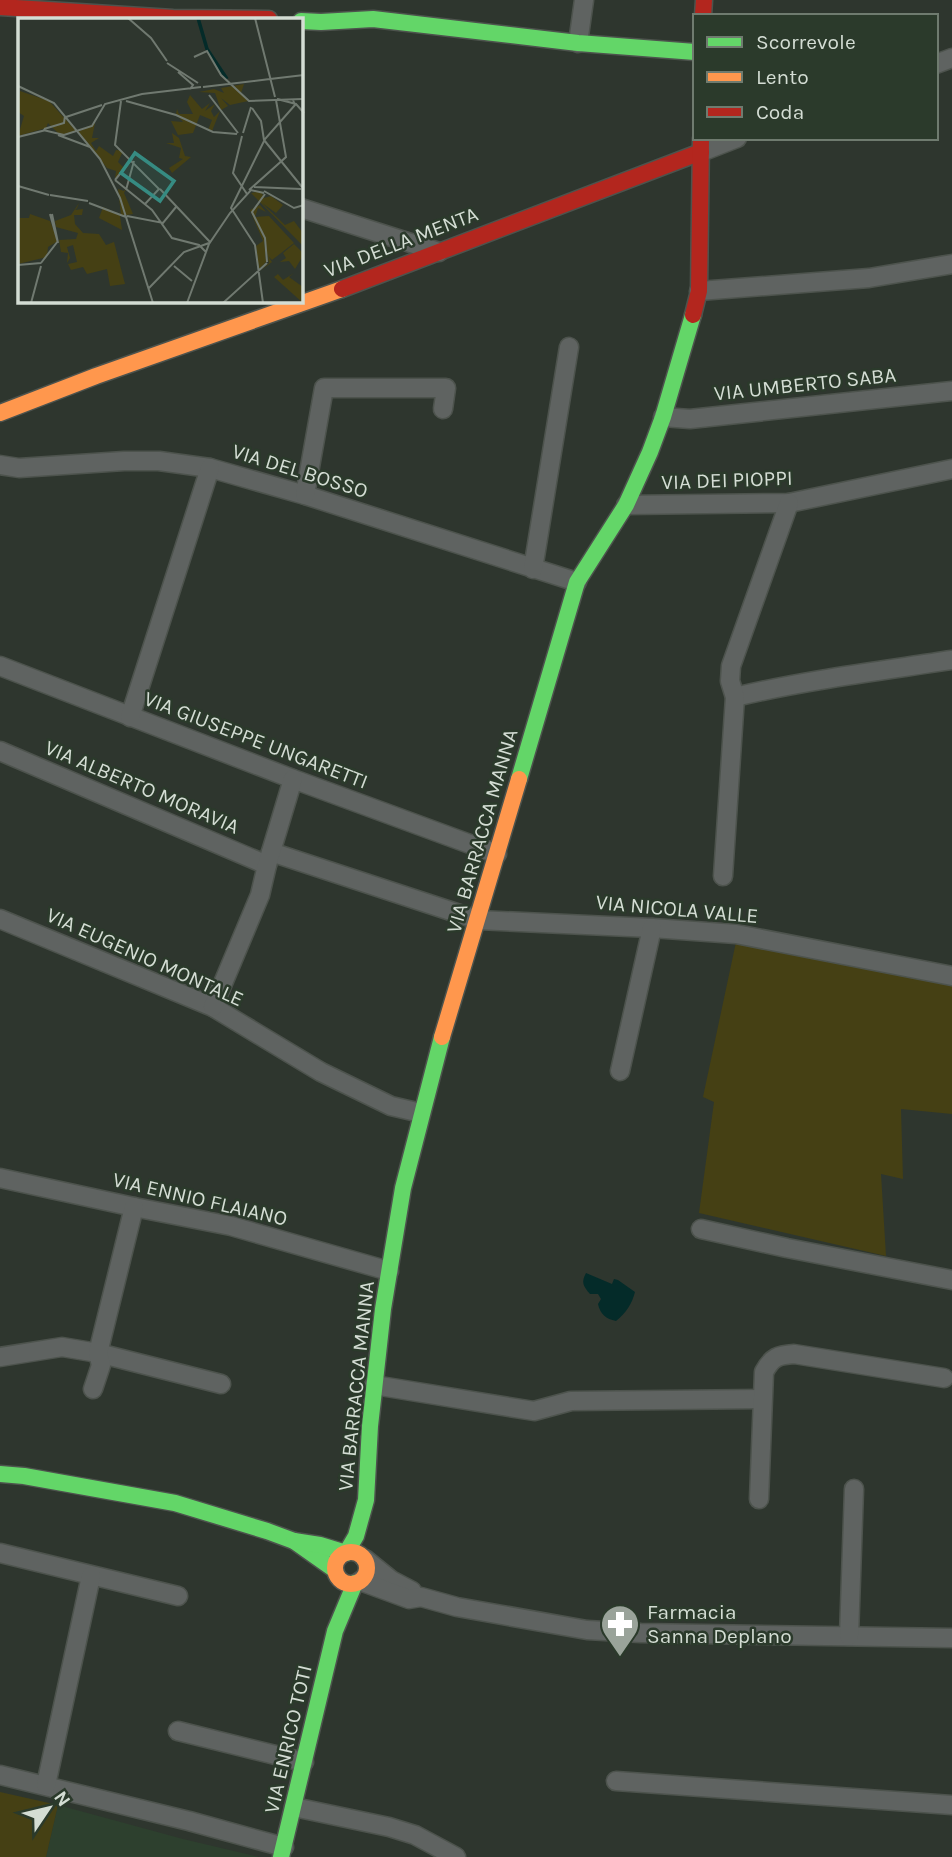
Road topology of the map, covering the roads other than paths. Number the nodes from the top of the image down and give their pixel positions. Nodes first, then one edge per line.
1 (584, 0) edge
2 (0, 7) edge
3 (173, 18) edge
4 (303, 21) edge
5 (578, 43) junction
6 (693, 52) edge
7 (727, 140) edge
8 (701, 145) edge
9 (303, 209) edge
10 (439, 252) junction
11 (952, 264) edge
12 (699, 291) junction
13 (569, 347) dead end
14 (952, 391) edge
15 (443, 409) dead end
16 (0, 413) edge
17 (663, 417) junction
18 (0, 465) edge
19 (210, 468) junction
20 (952, 469) edge
21 (305, 495) junction
22 (789, 503) junction
23 (626, 505) junction
24 (533, 569) junction
25 (577, 582) junction
26 (952, 660) edge
27 (0, 666) edge
28 (735, 697) junction
29 (130, 717) junction
30 (0, 751) edge
31 (293, 779) junction
32 (497, 855) junction
33 (269, 858) junction
34 (723, 876) dead end
35 (0, 919) edge
36 (478, 920) junction
37 (652, 928) junction
38 (952, 976) edge
39 (213, 1007) junction
40 (620, 1071) dead end
41 (421, 1113) junction
42 (0, 1178) edge
43 (134, 1208) junction
44 (701, 1228) dead end
45 (389, 1270) junction
46 (952, 1280) edge
47 (98, 1353) junction
48 (0, 1357) edge
49 (944, 1378) dead end
50 (221, 1384) dead end
51 (374, 1385) junction
52 (93, 1389) dead end
53 (762, 1399) junction
54 (0, 1474) edge
55 (854, 1489) dead end
56 (759, 1499) dead end
57 (294, 1541) junction
58 (0, 1553) edge
59 (346, 1553) junction
60 (365, 1559) junction
61 (336, 1573) junction
62 (91, 1576) junction
63 (357, 1582) junction
64 (178, 1596) dead end
65 (421, 1597) junction
66 (335, 1631) junction
67 (849, 1636) junction
68 (952, 1639) edge
69 (178, 1731) dead end
70 (304, 1762) junction
71 (0, 1774) edge
72 (616, 1781) dead end
73 (46, 1785) junction
74 (952, 1805) edge
75 (294, 1807) junction
76 (283, 1852) edge
77 (456, 1857) edge

1 - 5 street
2 - 3 street
4 - 5 street
5 - 6 street
7 - 8 street, VIA DELLA MENTA
8 - 10 street, VIA DELLA MENTA
8 - 12 street, VIA BARRACCA MANNA
9 - 10 street
10 - 16 street, VIA DELLA MENTA
11 - 12 street
12 - 17 street, VIA BARRACCA MANNA
13 - 24 street
14 - 17 street, VIA UMBERTO SABA
15 - 21 street
17 - 23 street, VIA BARRACCA MANNA
18 - 19 street, VIA DEL BOSSO
19 - 21 street, VIA DEL BOSSO
19 - 29 street
20 - 22 street, VIA DEI PIOPPI
21 - 24 street, VIA DEL BOSSO
22 - 23 street, VIA DEI PIOPPI
22 - 28 street
23 - 25 street, VIA BARRACCA MANNA
24 - 25 street, VIA DEL BOSSO
25 - 32 street, VIA BARRACCA MANNA
26 - 28 street
27 - 29 street, VIA GIUSEPPE UNGARETTI
28 - 34 street
29 - 31 street, VIA GIUSEPPE UNGARETTI
30 - 33 street, VIA ALBERTO MORAVIA
31 - 32 street, VIA GIUSEPPE UNGARETTI
31 - 33 street
32 - 36 street, VIA BARRACCA MANNA
33 - 36 street, VIA ALBERTO MORAVIA
33 - 39 street
35 - 39 street, VIA EUGENIO MONTALE
36 - 37 street, VIA NICOLA VALLE
36 - 41 street, VIA BARRACCA MANNA
37 - 38 street, VIA NICOLA VALLE
37 - 40 street
39 - 41 street, VIA EUGENIO MONTALE
41 - 45 street, VIA BARRACCA MANNA
42 - 43 street, VIA ENNIO FLAIANO
43 - 45 street, VIA ENNIO FLAIANO
43 - 47 street
44 - 46 street
45 - 51 street, VIA BARRACCA MANNA
47 - 48 street
47 - 50 street
47 - 52 street
49 - 53 street
51 - 53 street
51 - 59 street, VIA BARRACCA MANNA
53 - 56 street
54 - 57 street
55 - 67 street
57 - 59 street
57 - 61 street
58 - 62 street
59 - 60 street
59 - 61 street
60 - 63 street
60 - 65 street
61 - 63 street
61 - 66 street, VIA ENRICO TOTI
62 - 64 street
62 - 73 street
63 - 65 street
63 - 66 street, VIA ENRICO TOTI
65 - 67 street
66 - 70 street, VIA ENRICO TOTI
67 - 68 street
69 - 70 street
70 - 75 street, VIA ENRICO TOTI
71 - 73 street
72 - 74 street
73 - 76 street
75 - 76 street, VIA ENRICO TOTI
75 - 77 street

